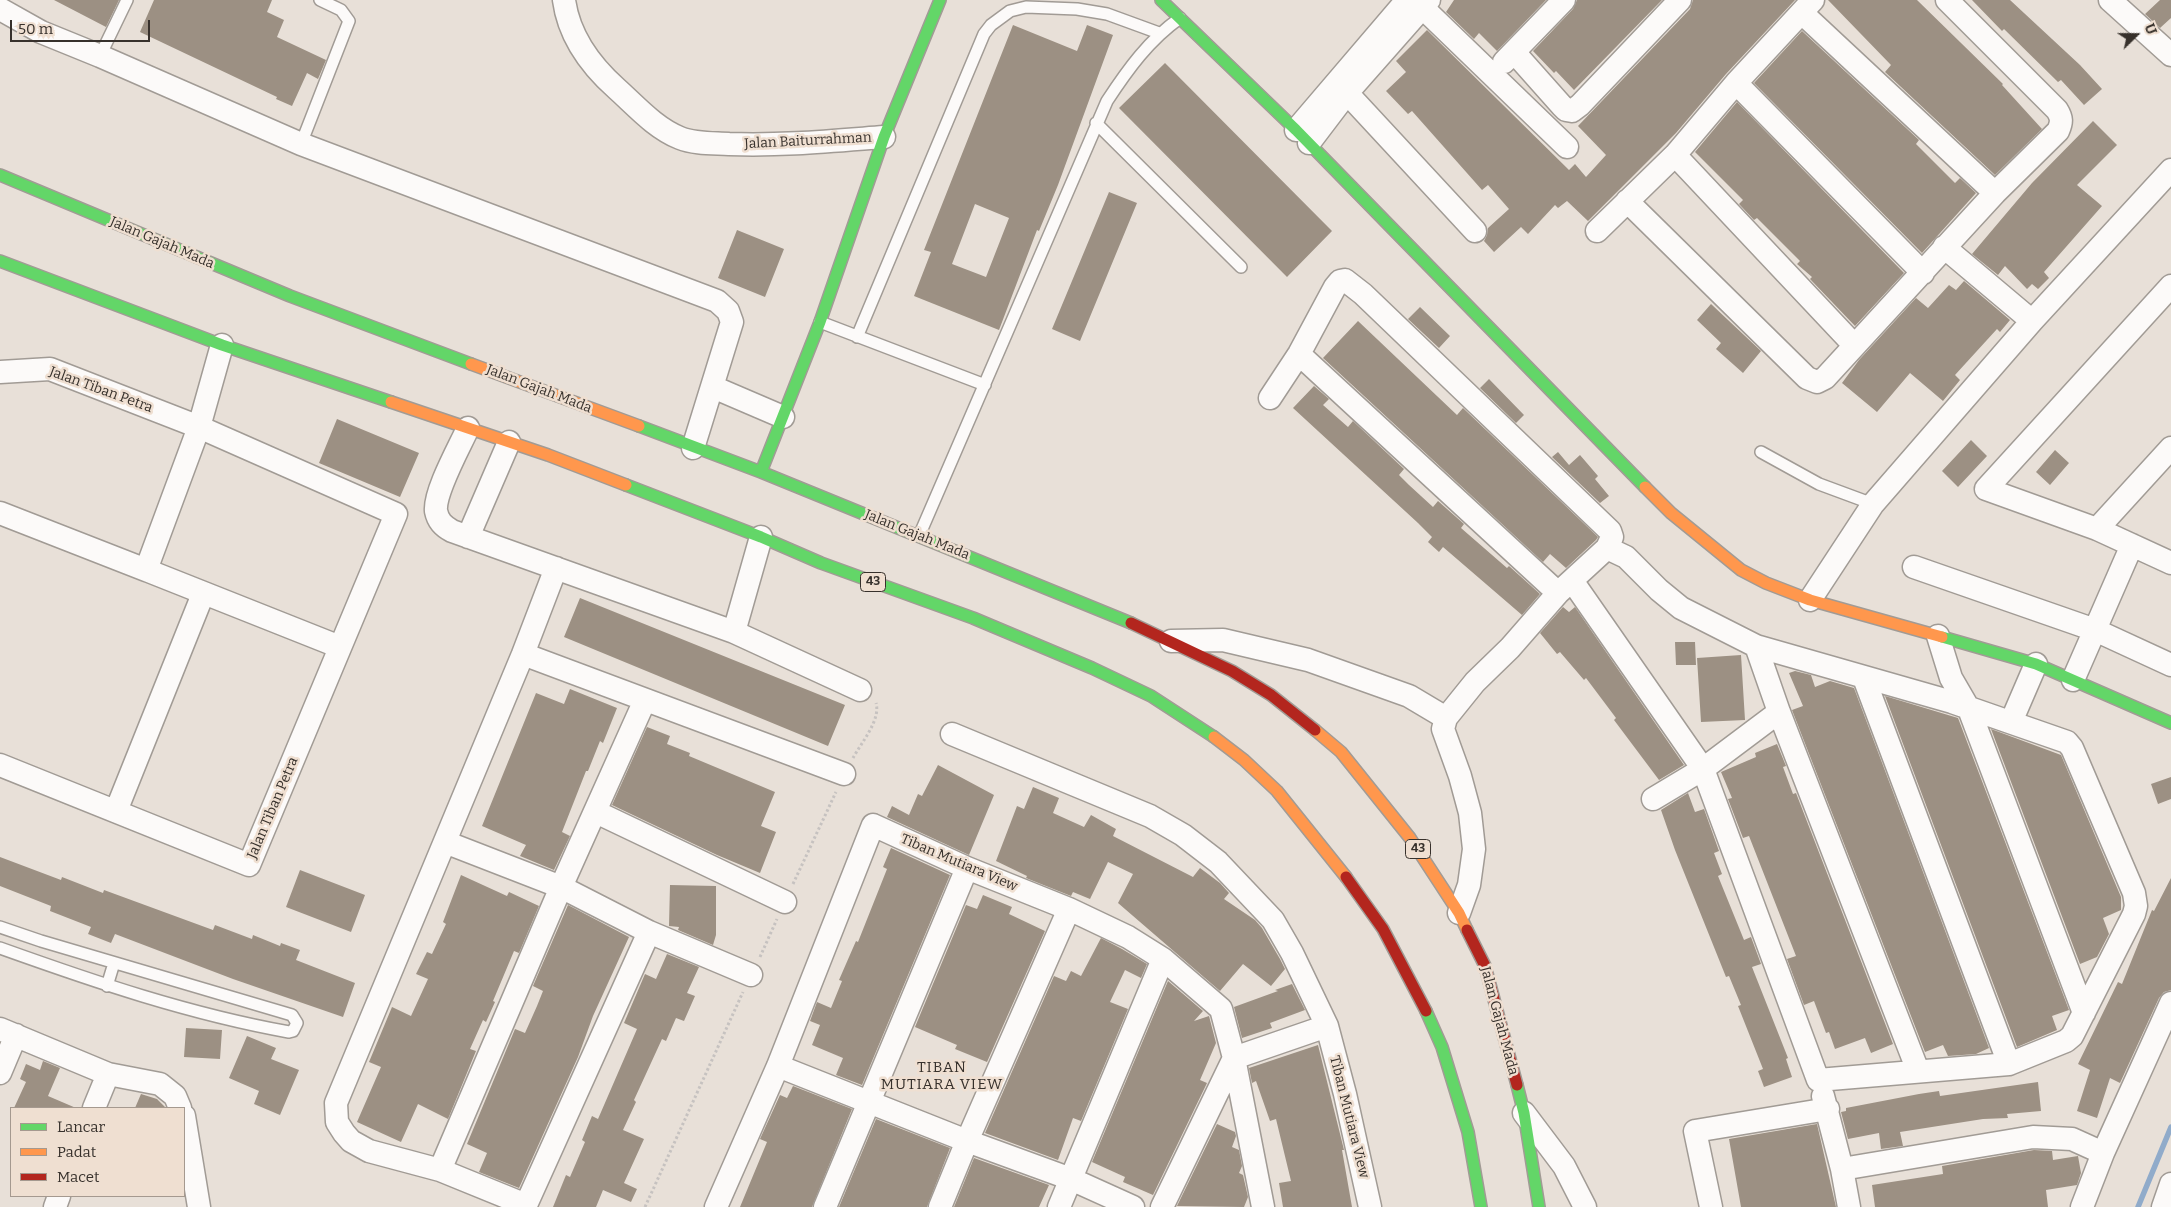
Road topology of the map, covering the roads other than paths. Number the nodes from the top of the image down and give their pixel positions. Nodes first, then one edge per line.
1 (128, 0) edge
2 (320, 0) edge
3 (564, 0) edge
4 (940, 0) edge
5 (1161, 0) edge
6 (1564, 0) edge
7 (1680, 0) edge
8 (1947, 0) edge
9 (2110, 0) edge
10 (1419, 2) edge
11 (1808, 7) edge
12 (0, 9) edge
13 (1180, 18) junction
14 (1159, 33) junction
15 (1514, 52) junction
16 (100, 56) junction
17 (2171, 56) edge
18 (1491, 74) junction
19 (1736, 83) junction
20 (1347, 93) junction
21 (1096, 123) junction
22 (1302, 136) junction
23 (884, 137) junction
24 (300, 144) junction
25 (1567, 147) dead end
26 (1674, 155) junction
27 (2171, 170) edge
28 (0, 175) edge
29 (1995, 193) junction
30 (1627, 201) junction
31 (1475, 230) dead end
32 (1596, 231) dead end
33 (1944, 247) junction
34 (0, 261) edge
35 (1241, 267) dead end
36 (1923, 273) junction
37 (2171, 286) edge
38 (2032, 321) junction
39 (820, 322) junction
40 (857, 337) junction
41 (222, 345) junction
42 (1854, 345) junction
43 (1299, 354) junction
44 (0, 372) edge
45 (986, 385) junction
46 (713, 387) junction
47 (1270, 398) dead end
48 (783, 417) junction
49 (199, 427) junction
50 (468, 428) junction
51 (508, 442) junction
52 (693, 448) junction
53 (2171, 448) edge
54 (1762, 452) dead end
55 (760, 472) junction
56 (1873, 504) junction
57 (0, 513) edge
58 (2097, 529) junction
59 (919, 536) junction
60 (468, 537) junction
61 (761, 537) junction
62 (2132, 545) junction
63 (1607, 548) junction
64 (2171, 563) edge
65 (1914, 567) dead end
66 (556, 568) junction
67 (146, 570) junction
68 (1566, 587) junction
69 (203, 594) junction
70 (1810, 600) junction
71 (2095, 630) junction
72 (734, 632) junction
73 (1938, 636) junction
74 (1171, 641) junction
75 (1756, 646) junction
76 (340, 647) junction
77 (523, 654) junction
78 (2036, 664) junction
79 (2171, 665) edge
80 (1864, 678) junction
81 (2073, 680) junction
82 (860, 690) road end
83 (645, 700) junction
84 (1969, 709) junction
85 (1779, 712) junction
86 (1446, 718) junction
87 (2011, 722) junction
88 (2171, 724) edge
89 (952, 734) dead end
90 (0, 765) edge
91 (1703, 769) junction
92 (844, 774) road end
93 (1653, 799) dead end
94 (116, 811) junction
95 (596, 812) junction
96 (444, 842) junction
97 (966, 868) junction
98 (561, 887) junction
99 (785, 902) road end
100 (1069, 909) junction
101 (1460, 914) junction
102 (0, 926) edge
103 (649, 932) junction
104 (0, 948) edge
105 (1163, 959) junction
106 (114, 963) junction
107 (751, 975) road end
108 (106, 986) junction
109 (2171, 1003) edge
110 (2084, 1012) junction
111 (1327, 1026) junction
112 (8, 1032) edge
113 (1234, 1058) junction
114 (2010, 1064) junction
115 (778, 1066) junction
116 (1918, 1071) junction
117 (0, 1072) edge
118 (108, 1074) junction
119 (1818, 1080) junction
120 (870, 1103) junction
121 (94, 1107) edge
122 (180, 1107) edge
123 (1828, 1109) junction
124 (1524, 1113) junction
125 (185, 1122) edge
126 (967, 1141) junction
127 (2103, 1153) junction
128 (1842, 1169) junction
129 (440, 1170) junction
130 (1071, 1179) junction
131 (199, 1207) edge
132 (716, 1207) edge
133 (825, 1207) edge
134 (940, 1207) edge
135 (1058, 1207) edge
136 (1133, 1207) edge
137 (1162, 1207) edge
138 (1264, 1207) edge
139 (1370, 1207) edge
140 (1480, 1207) edge
141 (1539, 1207) edge
142 (1586, 1207) edge
143 (1711, 1207) edge
144 (1849, 1207) edge
145 (2082, 1207) edge

1 - 16 lane
2 - 24 lane
3 - 23 street, Jalan Baiturrahman
4 - 23 main road
5 - 13 main road
6 - 15 street
7 - 15 street
8 - 29 street
9 - 17 street
10 - 18 street
10 - 20 street
10 - 22 street
11 - 19 street
11 - 29 street
12 - 16 street
13 - 14 lane
13 - 22 main road
14 - 21 lane
14 - 40 lane
15 - 18 street
16 - 24 street
18 - 25 street
19 - 26 street
19 - 36 street
20 - 22 street
20 - 31 street
21 - 35 lane
21 - 45 lane
22 - 70 main road
23 - 39 main road
24 - 46 street
26 - 30 street
26 - 42 street
27 - 38 street
28 - 52 main road, Jalan Gajah Mada / 43
29 - 33 street
30 - 32 street
30 - 42 street
33 - 36 street
33 - 38 street
34 - 41 main road, 43
36 - 42 street
37 - 58 street
38 - 56 street
39 - 40 lane
39 - 48 main road
40 - 45 lane
41 - 49 street
41 - 50 main road, 43
43 - 47 street
43 - 63 street
43 - 68 street
44 - 49 street, Jalan Tiban Petra
45 - 59 lane
46 - 48 street
46 - 52 street
48 - 55 main road
49 - 67 street
49 - 76 street, Jalan Tiban Petra
50 - 51 main road, 43
50 - 60 street
51 - 60 street
51 - 61 main road, 43
52 - 55 main road, Jalan Gajah Mada / 43
53 - 58 street
54 - 56 lane
55 - 59 main road, Jalan Gajah Mada / 43
56 - 70 street
57 - 67 street
58 - 62 street
59 - 74 main road, Jalan Gajah Mada / 43
60 - 66 street
61 - 72 street
61 - 140 main road, 43
62 - 64 street
62 - 71 street
63 - 68 street
63 - 75 street
65 - 71 street
66 - 72 street
66 - 77 street
67 - 69 street
68 - 86 street
68 - 91 street
69 - 76 street
69 - 94 street
70 - 73 main road
71 - 79 street
71 - 81 street
72 - 82 street
73 - 78 main road
73 - 84 street
74 - 86 street
74 - 101 main road, Jalan Gajah Mada / 43
75 - 80 street
75 - 85 street
76 - 94 street, Jalan Tiban Petra
77 - 83 street
77 - 96 street
78 - 81 main road
78 - 87 street
80 - 84 street
80 - 114 street
81 - 88 main road
83 - 92 street
83 - 95 street
84 - 87 street
84 - 110 street
85 - 91 street
85 - 116 street
86 - 101 street
87 - 110 street
89 - 111 street, Tiban Mutiara View
90 - 94 street, Jalan Tiban Petra
91 - 93 street
91 - 119 street
95 - 98 street
95 - 99 street
96 - 98 street
96 - 129 street
97 - 100 street, Tiban Mutiara View
97 - 115 street, Tiban Mutiara View
97 - 120 street
98 - 103 street
98 - 129 street
100 - 105 street, Tiban Mutiara View
100 - 126 street
101 - 124 main road, Jalan Gajah Mada / 43
102 - 106 lane
103 - 107 street
103 - 129 street
104 - 108 lane
105 - 113 street, Tiban Mutiara View
105 - 130 street
106 - 108 lane
106 - 108 lane
109 - 127 street
110 - 114 street
111 - 113 street
111 - 139 street, Tiban Mutiara View
112 - 117 street
112 - 118 street
113 - 137 street
113 - 138 street, Tiban Mutiara View
114 - 116 street
115 - 120 street
115 - 132 street, Tiban Mutiara View
116 - 119 street
118 - 121 street
118 - 122 street
119 - 123 street
120 - 126 street
120 - 133 street
123 - 128 street
123 - 143 street
124 - 141 main road, Jalan Gajah Mada / 43
124 - 142 street
125 - 131 street
126 - 130 street
126 - 134 street
127 - 128 street
127 - 145 street
128 - 144 street
130 - 135 street
130 - 136 street

